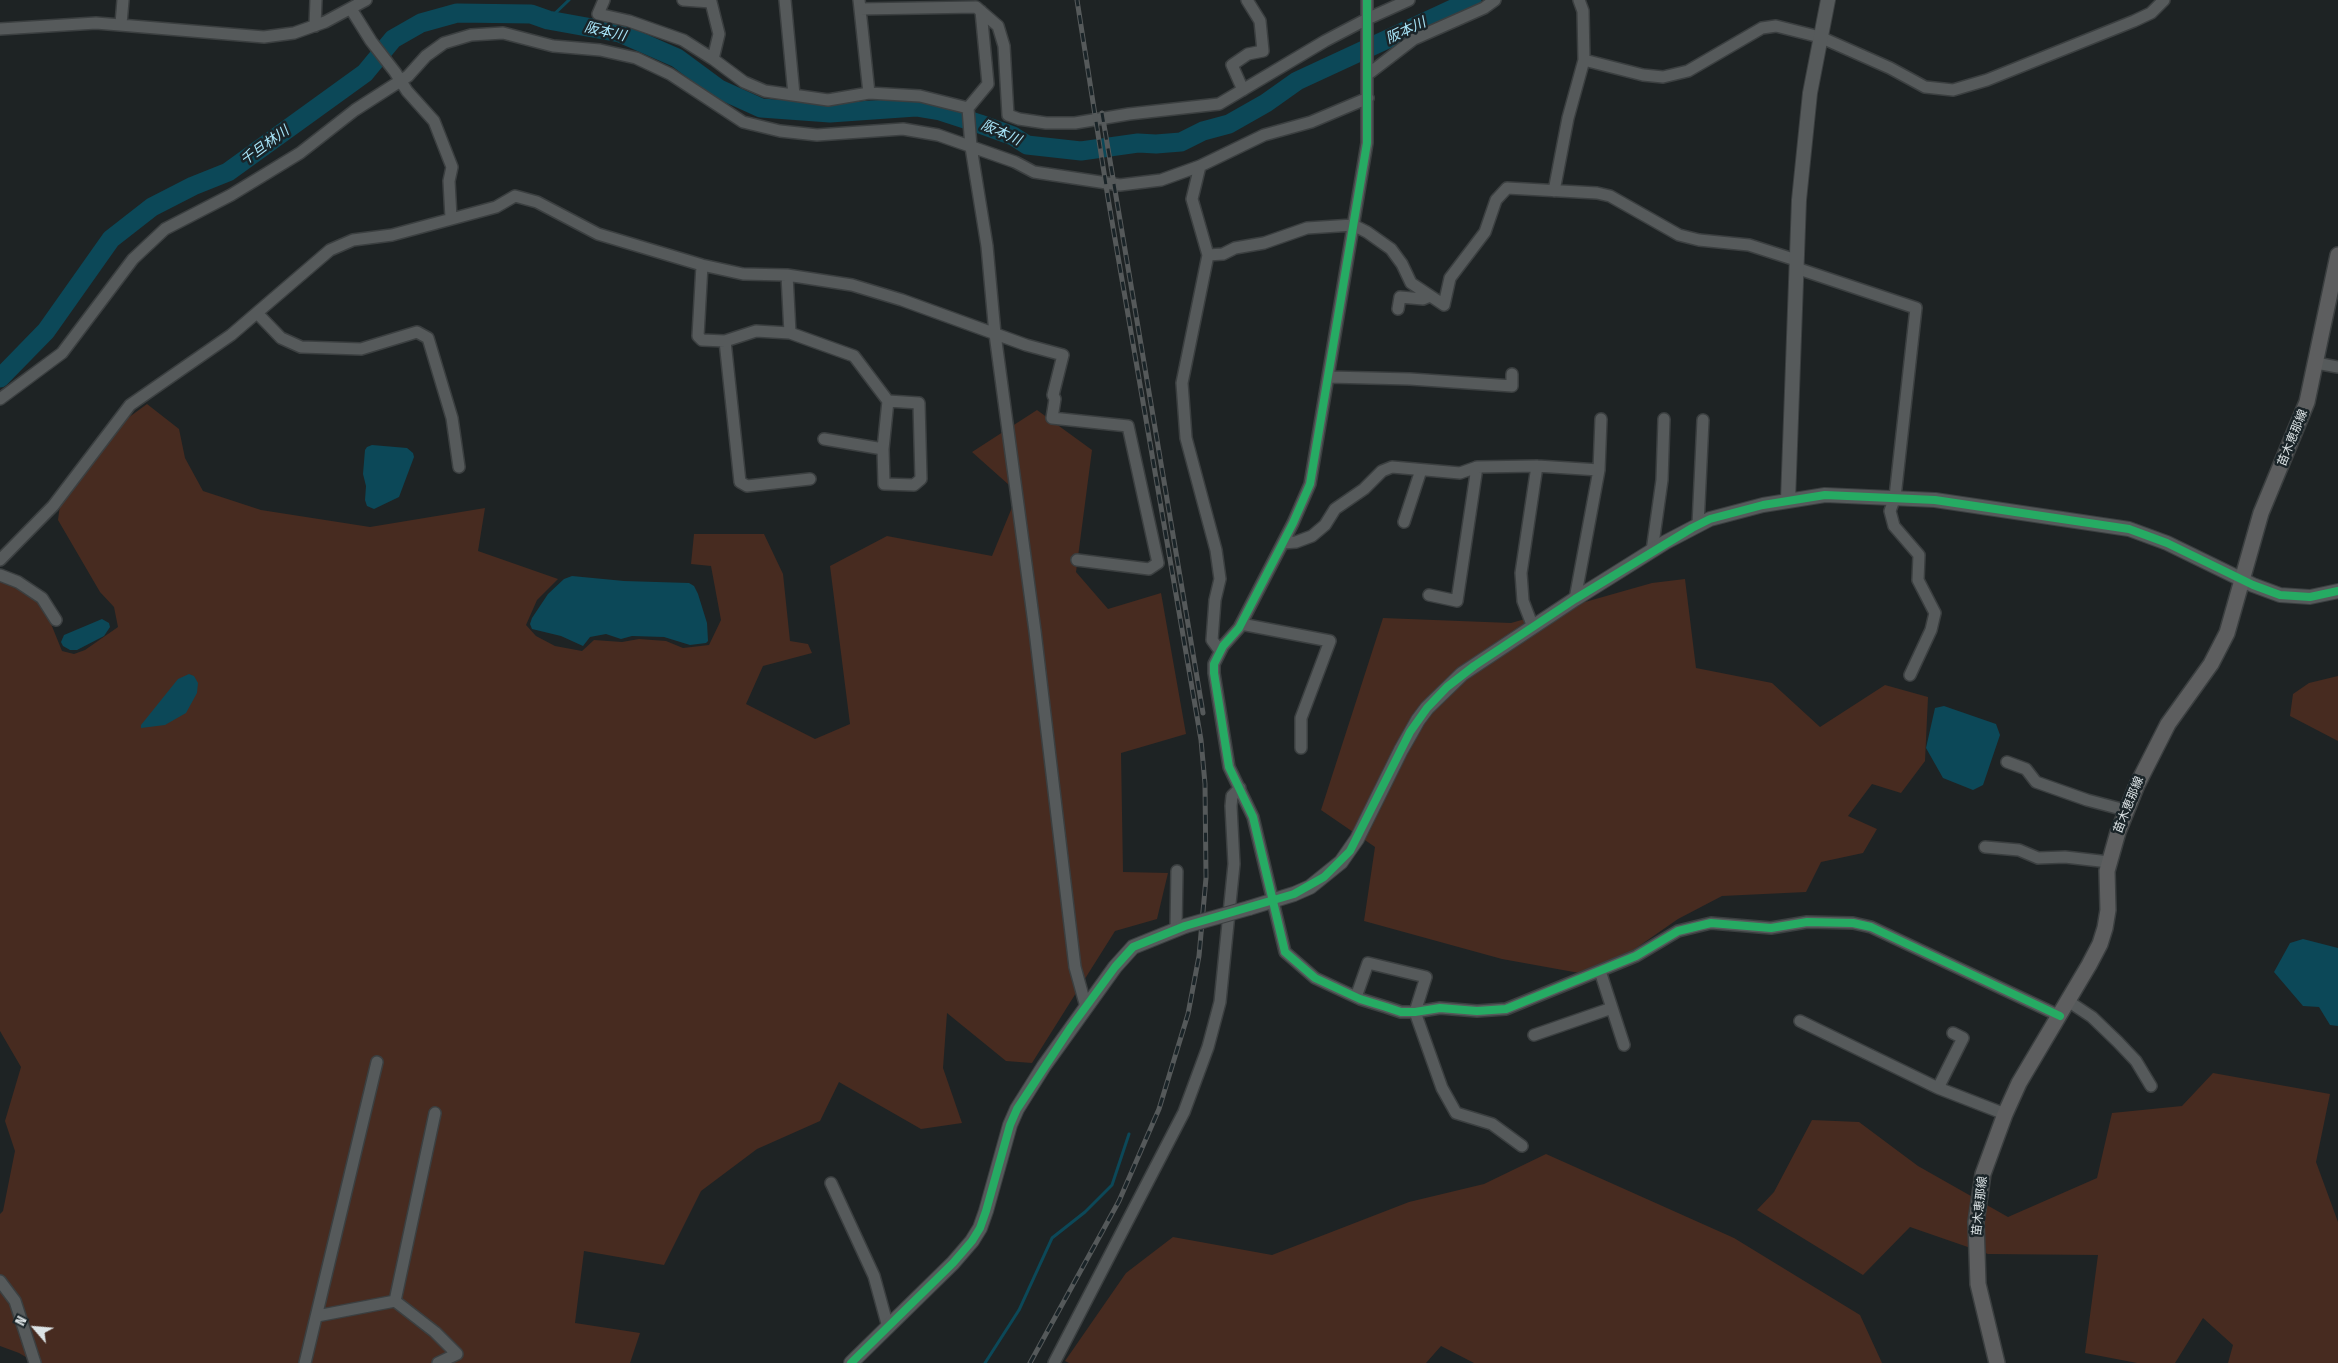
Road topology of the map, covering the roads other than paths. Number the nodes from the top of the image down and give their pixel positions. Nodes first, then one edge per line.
1 (123, 0) edge
2 (316, 0) edge
3 (366, 0) edge
4 (604, 0) edge
5 (683, 0) edge
6 (785, 0) edge
7 (1247, 0) edge
8 (1367, 0) edge
9 (1409, 0) edge
10 (1495, 0) edge
11 (1579, 0) edge
12 (1828, 0) edge
13 (2164, 0) edge
14 (860, 5) edge
15 (352, 9) junction
16 (980, 11) junction
17 (1367, 23) junction
18 (121, 24) junction
19 (315, 26) junction
20 (0, 29) edge
21 (1820, 36) junction
22 (713, 59) junction
23 (1584, 60) junction
24 (1366, 70) junction
25 (398, 76) junction
26 (1243, 90) junction
27 (869, 93) junction
28 (794, 95) junction
29 (1368, 98) junction
30 (968, 108) junction
31 (972, 147) junction
32 (1200, 166) junction
33 (1554, 191) junction
34 (451, 218) junction
35 (1353, 226) junction
36 (1208, 255) junction
37 (2338, 257) edge
38 (1796, 264) junction
39 (702, 266) junction
40 (787, 275) junction
41 (1430, 296) junction
42 (1398, 309) dead end
43 (257, 314) junction
44 (790, 333) junction
45 (995, 334) junction
46 (726, 341) junction
47 (2316, 363) junction
48 (2338, 367) edge
49 (1512, 374) dead end
50 (1329, 377) junction
51 (0, 398) edge
52 (888, 401) junction
53 (1601, 419) dead end
54 (1664, 419) dead end
55 (1703, 420) dead end
56 (824, 439) dead end
57 (883, 449) junction
58 (1537, 466) junction
59 (459, 467) dead end
60 (1477, 467) junction
61 (1421, 470) junction
62 (1599, 470) junction
63 (810, 480) dead end
64 (1895, 497) junction
65 (1788, 500) junction
66 (1404, 522) dead end
67 (1698, 525) junction
68 (1283, 543) junction
69 (1652, 552) junction
70 (0, 560) edge
71 (1077, 560) dead end
72 (0, 575) edge
73 (2242, 581) junction
74 (2338, 591) edge
75 (1429, 595) dead end
76 (1575, 599) junction
77 (56, 620) dead end
78 (1241, 624) junction
79 (1533, 627) junction
80 (1220, 651) junction
81 (1910, 675) dead end
82 (1301, 748) dead end
83 (2007, 762) dead end
84 (1240, 788) junction
85 (2125, 810) junction
86 (1985, 847) dead end
87 (2109, 862) junction
88 (1176, 871) dead end
89 (1274, 899) junction
90 (1181, 928) junction
91 (1600, 971) junction
92 (1356, 997) junction
93 (2068, 1001) junction
94 (1086, 1007) junction
95 (1612, 1008) junction
96 (1415, 1012) junction
97 (2060, 1016) junction
98 (1800, 1021) dead end
99 (1953, 1033) dead end
100 (1534, 1035) dead end
101 (1624, 1045) dead end
102 (377, 1062) dead end
103 (2151, 1086) dead end
104 (1938, 1088) junction
105 (435, 1113) dead end
106 (2005, 1114) junction
107 (1522, 1146) dead end
108 (831, 1182) dead end
109 (0, 1281) edge
110 (395, 1301) junction
111 (318, 1316) junction
112 (888, 1327) junction
113 (35, 1363) edge
114 (305, 1363) edge
115 (438, 1363) edge
116 (851, 1363) edge
117 (1054, 1363) edge
118 (1997, 1363) edge

1 - 18 street
2 - 19 street
3 - 15 street
4 - 22 street
5 - 22 street
6 - 28 street
7 - 26 street
8 - 17 street
9 - 17 street
10 - 24 street
11 - 23 street
12 - 21 street
13 - 21 street
14 - 16 street
14 - 27 street
15 - 19 street
15 - 25 street
16 - 26 street
16 - 30 street
17 - 24 street
17 - 26 street
18 - 19 street
18 - 20 street
21 - 23 street
21 - 38 street
22 - 28 street
23 - 33 street
24 - 29 street
25 - 31 street
25 - 34 street
25 - 51 street
27 - 28 street
27 - 30 street
29 - 32 street
29 - 35 street
30 - 31 street
31 - 32 street
31 - 45 street
32 - 36 street
33 - 38 street
33 - 41 street
34 - 39 street
34 - 43 street
35 - 36 street
35 - 41 street
35 - 50 street
36 - 80 street
37 - 47 main road, 苗木恵那線
38 - 64 street
38 - 65 street
39 - 40 street
39 - 46 street
40 - 44 street
40 - 45 street
41 - 42 street
43 - 59 street
43 - 70 street
44 - 46 street
44 - 52 street
45 - 71 street
45 - 94 street
46 - 63 street
47 - 48 street
47 - 73 main road, 苗木恵那線
49 - 50 street
50 - 68 street
52 - 57 street
52 - 57 street
53 - 62 street
54 - 69 street
55 - 67 street
56 - 57 street
58 - 60 street
58 - 62 street
58 - 79 street
60 - 61 street
60 - 75 street
61 - 66 street
61 - 68 street
62 - 76 street
64 - 65 street
64 - 73 street
64 - 81 street
65 - 67 street
67 - 69 street
68 - 78 street
69 - 76 street
72 - 77 street
73 - 74 street
73 - 85 main road, 苗木恵那線
76 - 79 street
78 - 80 street
78 - 82 street
79 - 89 street
80 - 84 street
83 - 85 street
84 - 89 street
84 - 117 street
85 - 87 main road, 苗木恵那線
86 - 87 street
87 - 93 main road, 苗木恵那線
88 - 90 street
89 - 90 street, bridge
89 - 92 street
90 - 94 street
91 - 95 street
91 - 96 street
91 - 97 street
92 - 96 street
92 - 96 street
93 - 97 main road, 苗木恵那線
93 - 103 street
94 - 112 street
95 - 100 street
95 - 101 street
96 - 107 street
97 - 106 main road, 苗木恵那線
98 - 104 street
99 - 104 street
102 - 111 street
104 - 106 street
105 - 110 street
106 - 118 main road, 苗木恵那線
108 - 112 street
109 - 113 street
110 - 111 street
110 - 115 street
111 - 114 street
112 - 116 street

